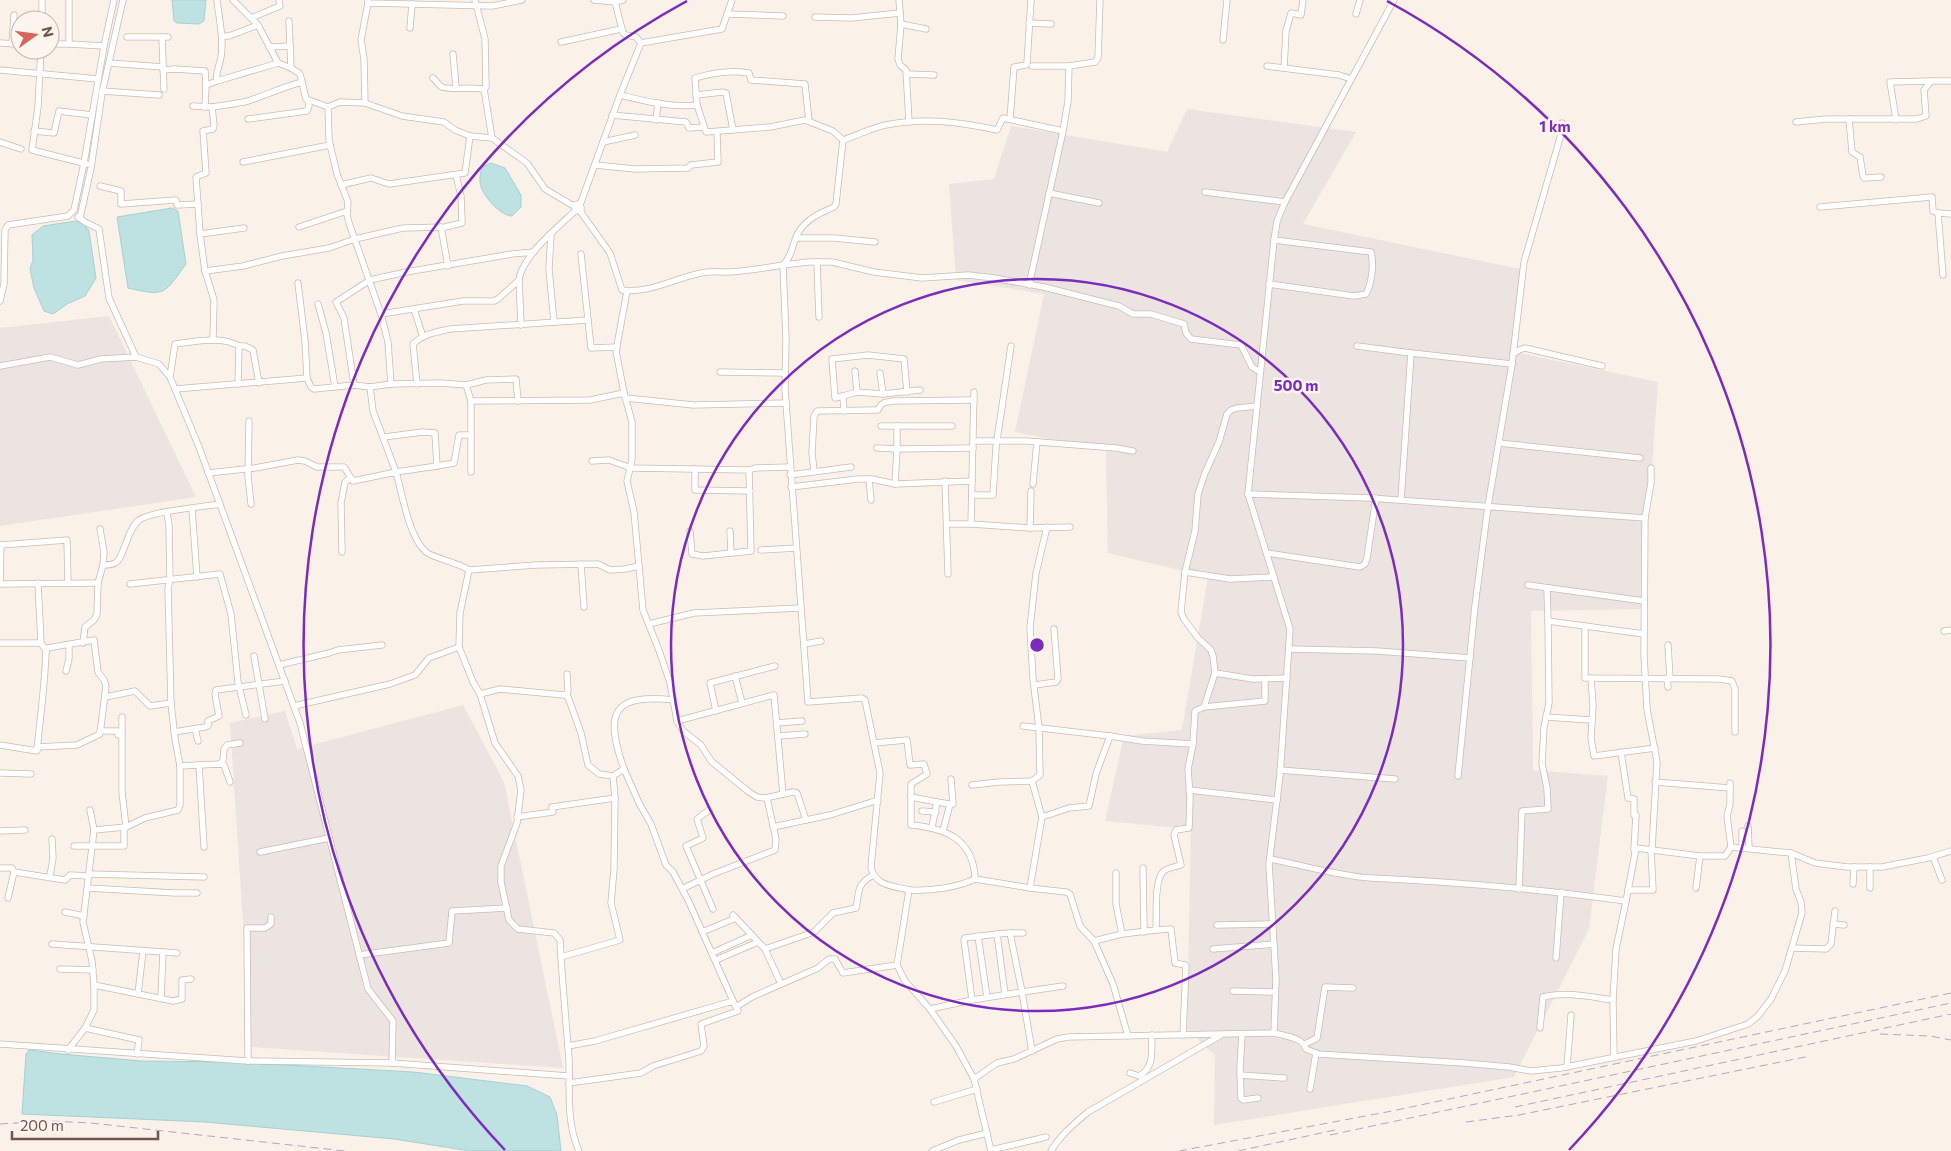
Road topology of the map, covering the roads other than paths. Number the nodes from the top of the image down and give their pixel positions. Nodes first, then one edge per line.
1 (70, 0) edge
2 (114, 0) edge
3 (123, 0) edge
4 (217, 0) edge
5 (233, 0) edge
6 (279, 0) edge
7 (522, 0) edge
8 (594, 0) edge
9 (623, 0) edge
10 (732, 0) edge
11 (899, 0) edge
12 (1031, 0) edge
13 (1100, 0) edge
14 (1227, 0) edge
15 (1303, 0) edge
16 (1360, 0) edge
17 (1394, 0) edge
18 (368, 2) edge
19 (615, 2) junction
20 (476, 3) edge
21 (412, 4) junction
22 (900, 13) junction
23 (727, 14) junction
24 (1356, 14) dead end
25 (783, 16) dead end
26 (815, 16) dead end
27 (251, 18) junction
28 (289, 21) dead end
29 (1030, 23) junction
30 (901, 24) junction
31 (1051, 24) dead end
32 (258, 26) junction
33 (410, 28) dead end
34 (621, 29) junction
35 (926, 29) dead end
36 (127, 36) dead end
37 (222, 36) junction
38 (1223, 40) dead end
39 (561, 42) dead end
40 (640, 43) junction
41 (60, 44) edge
42 (69, 44) junction
43 (104, 46) junction
44 (290, 46) junction
45 (269, 47) junction
46 (453, 54) dead end
47 (40, 60) edge
48 (109, 63) junction
49 (278, 63) junction
50 (1032, 66) dead end
51 (1069, 66) junction
52 (1267, 66) dead end
53 (163, 68) junction
54 (290, 68) junction
55 (1284, 68) junction
56 (0, 70) edge
57 (39, 74) junction
58 (906, 74) junction
59 (934, 75) dead end
60 (433, 78) dead end
61 (98, 79) junction
62 (1351, 79) junction
63 (217, 81) junction
64 (1931, 81) junction
65 (1951, 81) edge
66 (302, 82) junction
67 (206, 85) junction
68 (456, 87) junction
69 (164, 88) dead end
70 (484, 89) junction
71 (102, 91) junction
72 (159, 95) dead end
73 (620, 95) junction
74 (696, 95) junction
75 (308, 100) junction
76 (365, 103) junction
77 (658, 104) junction
78 (697, 105) junction
79 (193, 106) dead end
80 (209, 107) junction
81 (328, 107) junction
82 (92, 114) junction
83 (612, 115) junction
84 (248, 119) dead end
85 (1010, 119) junction
86 (1849, 119) junction
87 (656, 120) junction
88 (1896, 120) junction
89 (809, 121) junction
90 (909, 122) junction
91 (1796, 122) dead end
92 (1562, 124) dead end
93 (704, 127) junction
94 (733, 130) junction
95 (34, 131) junction
96 (1063, 131) junction
97 (717, 132) junction
98 (635, 135) dead end
99 (470, 136) junction
100 (492, 138) junction
101 (843, 140) junction
102 (0, 142) edge
103 (603, 142) junction
104 (330, 145) junction
105 (21, 149) dead end
106 (244, 162) dead end
107 (84, 163) junction
108 (92, 164) junction
109 (595, 165) junction
110 (456, 175) junction
111 (1882, 177) dead end
112 (341, 185) junction
113 (100, 186) dead end
114 (1205, 192) dead end
115 (1049, 193) junction
116 (1285, 202) junction
117 (1099, 203) dead end
118 (198, 204) junction
119 (1820, 207) dead end
120 (577, 208) junction
121 (347, 211) junction
122 (73, 212) junction
123 (1938, 213) junction
124 (1951, 214) edge
125 (80, 218) junction
126 (299, 227) dead end
127 (441, 227) junction
128 (244, 228) dead end
129 (200, 234) junction
130 (551, 234) junction
131 (797, 238) junction
132 (355, 239) junction
133 (1274, 240) junction
134 (875, 242) dead end
135 (534, 252) junction
136 (581, 254) dead end
137 (817, 262) junction
138 (783, 265) junction
139 (448, 266) junction
140 (205, 271) junction
141 (1943, 274) dead end
142 (370, 280) junction
143 (519, 280) junction
144 (298, 283) dead end
145 (1269, 284) junction
146 (1030, 285) junction
147 (627, 291) junction
148 (0, 301) edge
149 (318, 304) dead end
150 (414, 309) junction
151 (381, 314) junction
152 (819, 317) dead end
153 (588, 320) junction
154 (554, 322) junction
155 (521, 324) junction
156 (422, 337) junction
157 (213, 340) junction
158 (239, 346) junction
159 (617, 346) junction
160 (1011, 346) dead end
161 (1357, 346) dead end
162 (1411, 353) junction
163 (1513, 354) junction
164 (136, 357) junction
165 (1512, 364) junction
166 (0, 366) edge
167 (1602, 366) dead end
168 (855, 371) dead end
169 (720, 372) dead end
170 (785, 372) junction
171 (1260, 372) junction
172 (880, 373) dead end
173 (170, 377) junction
174 (307, 378) junction
175 (259, 383) junction
176 (238, 384) junction
177 (391, 384) junction
178 (417, 384) junction
179 (354, 385) junction
180 (466, 385) junction
181 (334, 387) junction
182 (370, 387) junction
183 (175, 388) junction
184 (920, 390) dead end
185 (856, 392) junction
186 (907, 392) junction
187 (974, 392) dead end
188 (883, 394) junction
189 (625, 396) junction
190 (843, 396) junction
191 (974, 400) junction
192 (471, 401) junction
193 (518, 401) junction
194 (786, 403) junction
195 (1257, 406) junction
196 (844, 410) junction
197 (249, 421) dead end
198 (881, 426) dead end
199 (897, 426) junction
200 (952, 426) dead end
201 (470, 435) junction
202 (384, 437) junction
203 (997, 442) junction
204 (1037, 442) junction
205 (1499, 443) junction
206 (974, 444) junction
207 (877, 448) dead end
208 (897, 449) junction
209 (1133, 451) dead end
210 (1640, 458) dead end
211 (592, 461) dead end
212 (437, 466) junction
213 (790, 467) junction
214 (630, 468) junction
215 (851, 468) dead end
216 (1652, 468) dead end
217 (249, 469) junction
218 (695, 469) junction
219 (749, 470) junction
220 (396, 472) junction
221 (471, 472) dead end
222 (814, 472) junction
223 (208, 473) junction
224 (790, 474) junction
225 (350, 478) junction
226 (870, 479) junction
227 (945, 481) junction
228 (972, 481) junction
229 (895, 484) junction
230 (1033, 484) dead end
231 (791, 487) junction
232 (750, 491) junction
233 (1031, 491) dead end
234 (1248, 494) junction
235 (972, 495) junction
236 (1376, 498) junction
237 (871, 500) dead end
238 (1401, 500) junction
239 (220, 504) junction
240 (251, 504) dead end
241 (1488, 506) junction
242 (192, 508) junction
243 (167, 512) junction
244 (1645, 518) junction
245 (948, 524) junction
246 (971, 524) junction
247 (1047, 527) junction
248 (1070, 527) dead end
249 (1030, 528) junction
250 (100, 529) dead end
251 (690, 531) dead end
252 (730, 531) dead end
253 (796, 548) junction
254 (761, 550) dead end
255 (342, 552) dead end
256 (731, 552) junction
257 (1267, 553) junction
258 (581, 564) junction
259 (103, 565) junction
260 (638, 566) junction
261 (469, 570) junction
262 (1184, 572) junction
263 (948, 574) dead end
264 (197, 577) junction
265 (1274, 577) junction
266 (170, 580) junction
267 (38, 583) junction
268 (68, 583) junction
269 (98, 583) junction
270 (130, 584) dead end
271 (1528, 586) dead end
272 (1547, 589) junction
273 (1644, 600) junction
274 (584, 607) dead end
275 (800, 608) junction
276 (1548, 621) junction
277 (649, 624) junction
278 (1585, 626) junction
279 (1054, 628) dead end
280 (1951, 630) edge
281 (1944, 631) dead end
282 (1644, 634) junction
283 (821, 641) dead end
284 (41, 643) junction
285 (83, 643) junction
286 (0, 644) edge
287 (382, 644) dead end
288 (804, 644) junction
289 (1668, 644) dead end
290 (69, 646) junction
291 (459, 646) junction
292 (1289, 649) junction
293 (46, 651) junction
294 (254, 656) dead end
295 (1470, 658) junction
296 (279, 664) junction
297 (775, 666) dead end
298 (66, 671) dead end
299 (1215, 673) junction
300 (567, 674) dead end
301 (735, 676) junction
302 (1287, 678) junction
303 (1591, 678) junction
304 (1645, 678) junction
305 (1668, 678) junction
306 (1265, 679) junction
307 (285, 681) junction
308 (258, 685) junction
309 (1035, 685) junction
310 (1668, 687) dead end
311 (241, 688) junction
312 (480, 694) junction
313 (565, 695) junction
314 (105, 697) junction
315 (674, 700) junction
316 (171, 703) junction
317 (742, 703) junction
318 (294, 706) junction
319 (1204, 706) junction
320 (716, 711) junction
321 (246, 715) dead end
322 (122, 717) dead end
323 (1546, 717) junction
324 (265, 718) dead end
325 (1591, 720) junction
326 (677, 721) junction
327 (802, 721) dead end
328 (777, 723) junction
329 (1023, 726) dead end
330 (1039, 728) junction
331 (195, 729) junction
332 (100, 731) junction
333 (174, 732) junction
334 (1735, 732) dead end
335 (805, 734) dead end
336 (779, 736) junction
337 (1110, 736) junction
338 (122, 737) junction
339 (198, 741) dead end
340 (240, 743) dead end
341 (874, 743) junction
342 (1193, 744) junction
343 (0, 745) edge
344 (37, 747) junction
345 (1655, 748) junction
346 (1622, 752) junction
347 (220, 764) junction
348 (199, 765) junction
349 (180, 766) junction
350 (624, 769) junction
351 (1280, 770) junction
352 (0, 772) edge
353 (31, 774) dead end
354 (613, 776) junction
355 (1458, 776) dead end
356 (951, 779) dead end
357 (1395, 779) dead end
358 (230, 782) dead end
359 (1032, 782) junction
360 (1655, 782) junction
361 (972, 785) dead end
362 (1189, 790) junction
363 (783, 794) junction
364 (911, 797) junction
365 (615, 798) junction
366 (767, 798) junction
367 (878, 800) junction
368 (1277, 800) junction
369 (937, 802) junction
370 (950, 804) junction
371 (90, 810) dead end
372 (709, 810) dead end
373 (922, 811) dead end
374 (936, 812) junction
375 (517, 817) junction
376 (1042, 817) junction
377 (806, 820) junction
378 (1748, 826) dead end
379 (125, 827) junction
380 (773, 827) junction
381 (932, 827) junction
382 (25, 830) dead end
383 (94, 830) junction
384 (1742, 830) dead end
385 (0, 831) edge
386 (943, 831) junction
387 (329, 838) junction
388 (52, 839) dead end
389 (74, 846) dead end
390 (92, 846) junction
391 (204, 847) dead end
392 (1731, 847) junction
393 (1746, 848) junction
394 (1651, 849) junction
395 (1951, 850) edge
396 (260, 852) dead end
397 (1634, 852) junction
398 (1791, 854) junction
399 (1700, 856) junction
400 (1933, 856) junction
401 (1270, 859) junction
402 (1854, 867) junction
403 (1870, 867) junction
404 (0, 868) edge
405 (1143, 868) dead end
406 (14, 872) junction
407 (1116, 873) dead end
408 (89, 875) junction
409 (50, 876) junction
410 (874, 876) junction
411 (204, 877) dead end
412 (974, 879) junction
413 (700, 880) junction
414 (1942, 880) dead end
415 (1853, 884) dead end
416 (88, 888) junction
417 (1030, 888) junction
418 (1696, 888) dead end
419 (1870, 888) dead end
420 (682, 889) junction
421 (1519, 889) junction
422 (909, 890) junction
423 (1628, 890) junction
424 (1561, 892) junction
425 (197, 893) dead end
426 (8, 898) dead end
427 (1626, 901) junction
428 (507, 908) junction
429 (713, 909) dead end
430 (1835, 911) dead end
431 (65, 912) dead end
432 (84, 916) junction
433 (271, 917) dead end
434 (1272, 924) junction
435 (1833, 924) junction
436 (1217, 925) dead end
437 (1844, 925) dead end
438 (1156, 930) junction
439 (702, 932) junction
440 (1144, 932) junction
441 (1010, 933) junction
442 (1023, 933) dead end
443 (996, 934) junction
444 (1122, 934) junction
445 (752, 935) junction
446 (978, 936) junction
447 (1094, 941) junction
448 (758, 942) junction
449 (52, 944) dead end
450 (1274, 944) junction
451 (89, 946) junction
452 (1792, 948) junction
453 (765, 949) junction
454 (1213, 949) dead end
455 (143, 951) junction
456 (163, 952) junction
457 (177, 953) dead end
458 (712, 953) junction
459 (359, 955) junction
460 (561, 957) junction
461 (1556, 958) dead end
462 (716, 960) junction
463 (897, 965) junction
464 (60, 970) dead end
465 (93, 970) junction
466 (192, 979) dead end
467 (781, 984) junction
468 (94, 985) junction
469 (1063, 986) dead end
470 (1354, 988) dead end
471 (1233, 991) dead end
472 (1022, 992) junction
473 (1275, 992) junction
474 (138, 994) junction
475 (1005, 994) junction
476 (987, 997) junction
477 (161, 998) junction
478 (972, 1000) junction
479 (1613, 1000) junction
480 (733, 1001) junction
481 (736, 1007) junction
482 (930, 1008) junction
483 (1570, 1015) dead end
484 (86, 1028) junction
485 (1540, 1028) dead end
486 (1274, 1033) junction
487 (1242, 1034) junction
488 (1152, 1035) junction
489 (1183, 1035) junction
490 (1221, 1035) junction
491 (1128, 1036) junction
492 (0, 1044) edge
493 (1305, 1044) junction
494 (568, 1046) junction
495 (68, 1050) junction
496 (1032, 1051) junction
497 (1316, 1053) junction
498 (137, 1054) junction
499 (1614, 1057) junction
500 (248, 1061) junction
501 (392, 1063) junction
502 (1567, 1066) junction
503 (1130, 1074) dead end
504 (1240, 1076) junction
505 (1284, 1078) dead end
506 (974, 1079) junction
507 (569, 1080) junction
508 (977, 1089) junction
509 (1310, 1089) dead end
510 (1258, 1098) dead end
511 (934, 1102) dead end
512 (987, 1133) junction
513 (1046, 1137) dead end
514 (579, 1151) edge
515 (932, 1151) edge
516 (991, 1151) edge
517 (1051, 1151) edge

1 - 42 street
2 - 43 street
3 - 48 street
4 - 37 street
5 - 27 street
6 - 27 street
7 - 20 street
8 - 19 street
9 - 19 street
10 - 23 street
11 - 22 street
12 - 29 street
13 - 51 street
14 - 38 street
15 - 55 street
16 - 24 street
17 - 62 street
18 - 21 street
18 - 76 street
19 - 34 street
20 - 21 street
20 - 70 street
21 - 33 street
22 - 26 street
22 - 30 street
23 - 25 street
23 - 40 street
27 - 32 street
28 - 44 street
29 - 31 street
29 - 85 street
30 - 35 street
30 - 58 street
32 - 37 street
32 - 45 street
34 - 39 street
34 - 40 street
36 - 53 street
37 - 63 street
40 - 73 street
41 - 42 street
42 - 43 street
43 - 61 street
44 - 45 street
44 - 54 street
45 - 49 street
46 - 68 street
47 - 57 street
48 - 53 street
48 - 71 street
49 - 54 street
49 - 63 street
50 - 51 street
51 - 96 street
52 - 55 street
53 - 67 street
53 - 69 street
54 - 66 street
55 - 62 street
56 - 57 street
57 - 61 street
57 - 95 street
58 - 59 street
58 - 90 street
60 - 68 street
61 - 82 street
62 - 116 street
63 - 67 street
64 - 65 street
64 - 88 street
64 - 88 street
66 - 75 street
66 - 80 street
67 - 80 street
68 - 70 street
70 - 100 street
71 - 72 street
71 - 108 street
73 - 77 street
73 - 83 street
74 - 78 street
74 - 89 street
74 - 94 street
75 - 81 street
75 - 84 street
76 - 81 street
76 - 99 street
77 - 78 street
77 - 87 street
78 - 93 street
79 - 80 street
80 - 118 street
81 - 104 street
82 - 95 street
82 - 107 street
83 - 87 street
83 - 103 street
85 - 90 street
85 - 96 street
86 - 88 street
86 - 91 street
86 - 111 street
87 - 93 street
89 - 94 street
89 - 101 street
90 - 101 street
92 - 163 street
93 - 97 street
94 - 97 street
95 - 107 street
96 - 115 street
97 - 109 street
98 - 103 street
99 - 100 street
99 - 110 street
100 - 120 street
101 - 131 street
102 - 105 street
103 - 109 street
104 - 106 street
104 - 112 street
107 - 108 street
107 - 122 street
108 - 125 street
109 - 120 street
110 - 112 street
110 - 127 street
112 - 121 street
113 - 118 street
114 - 116 street
115 - 117 street
115 - 146 street
116 - 133 street
118 - 129 street
119 - 123 street
120 - 130 street
120 - 147 street
121 - 126 street
121 - 132 street
122 - 125 street
122 - 148 street
123 - 124 street
123 - 141 street
125 - 164 street
127 - 132 street
127 - 139 street
128 - 129 street
129 - 140 street
130 - 135 street
130 - 154 street
131 - 134 street
131 - 138 street
132 - 140 street
132 - 142 street
133 - 145 street
133 - 145 street
135 - 139 street
135 - 143 street
136 - 153 street
137 - 138 street
137 - 146 street
137 - 152 street
138 - 147 street
138 - 170 street
139 - 142 street
140 - 157 street
142 - 151 street
142 - 179 street
143 - 150 street
143 - 155 street
144 - 174 street
145 - 171 street
146 - 171 street
147 - 159 street
149 - 181 street
150 - 151 street
150 - 156 street
151 - 177 street
153 - 154 street
153 - 159 street
154 - 155 street
155 - 156 street
156 - 178 street
157 - 158 street
157 - 173 street
158 - 175 street
158 - 176 street
159 - 189 street
160 - 203 street
161 - 162 street
162 - 165 street
162 - 238 street
163 - 165 street
163 - 167 street
164 - 166 street
164 - 173 street
165 - 205 street
168 - 185 street
169 - 170 street
170 - 194 street
171 - 195 street
172 - 188 street
173 - 183 street
174 - 175 street
174 - 181 street
175 - 176 street
176 - 183 street
177 - 178 street
177 - 182 street
178 - 180 street
179 - 181 street
179 - 182 street
180 - 192 street
180 - 193 street
182 - 202 street
183 - 223 street
184 - 186 street
185 - 188 street
185 - 190 street
186 - 188 street
186 - 190 street
187 - 191 street
189 - 193 street
189 - 194 street
189 - 214 street
190 - 196 street
191 - 196 street
191 - 206 street
192 - 193 street
192 - 201 street
194 - 213 street
195 - 234 street
195 - 262 street
196 - 222 street
197 - 217 street
198 - 199 street
199 - 200 street
199 - 208 street
201 - 212 street
201 - 221 street
202 - 212 street
202 - 220 street
203 - 204 street
203 - 206 street
203 - 235 street
204 - 209 street
204 - 230 street
205 - 210 street
205 - 241 street
206 - 208 street
206 - 228 street
207 - 208 street
208 - 229 street
211 - 214 street
212 - 220 street
213 - 219 street
213 - 224 street
214 - 218 street
214 - 260 street
215 - 222 street
216 - 244 street
217 - 223 street
217 - 225 street
217 - 240 street
218 - 219 street
218 - 232 street
219 - 232 street
220 - 225 street
220 - 261 street
222 - 224 street
223 - 239 street
224 - 231 street
225 - 255 street
226 - 229 street
226 - 231 street
226 - 237 street
227 - 228 street
227 - 229 street
227 - 245 street
228 - 235 street
231 - 253 street
232 - 256 street
233 - 249 street
234 - 236 street
234 - 257 street
235 - 246 street
236 - 238 street
236 - 257 street
238 - 241 street
239 - 242 street
239 - 296 street
241 - 244 street
241 - 295 street
242 - 243 street
242 - 264 street
243 - 259 street
243 - 266 street
244 - 273 street
245 - 246 street
245 - 263 street
246 - 249 street
247 - 248 street
247 - 249 street
247 - 309 street
250 - 259 street
251 - 256 street
252 - 256 street
253 - 254 street
253 - 275 street
257 - 265 street
258 - 260 street
258 - 261 street
258 - 274 street
259 - 269 street
260 - 277 street
261 - 291 street
262 - 265 street
262 - 299 street
264 - 266 street
264 - 311 street
265 - 292 street
266 - 270 street
266 - 316 street
267 - 268 street
267 - 268 street
267 - 284 street
268 - 269 street
269 - 285 street
271 - 272 street
272 - 273 street
272 - 276 street
273 - 282 street
275 - 277 street
275 - 288 street
276 - 278 street
276 - 323 street
277 - 315 street
278 - 282 street
278 - 303 street
279 - 309 street
280 - 281 street
282 - 304 street
283 - 288 street
284 - 286 street
284 - 293 street
285 - 290 street
285 - 314 street
287 - 296 street
288 - 341 street
289 - 305 street
290 - 293 street
290 - 298 street
291 - 312 street
291 - 318 street
292 - 295 street
292 - 302 street
293 - 344 street
294 - 308 street
295 - 355 street
296 - 307 street
297 - 301 street
299 - 306 street
299 - 319 street
300 - 313 street
301 - 317 street
301 - 320 street
302 - 306 street
302 - 351 street
303 - 304 street
303 - 325 street
304 - 305 street
304 - 345 street
305 - 310 street
305 - 334 street
306 - 319 street
307 - 308 street
307 - 318 street
308 - 311 street
308 - 324 street
309 - 330 street
311 - 321 street
311 - 331 street
312 - 313 street
312 - 375 street
313 - 354 street
314 - 316 street
314 - 332 street
315 - 326 street
315 - 350 street
316 - 333 street
317 - 320 street
317 - 328 street
318 - 387 street
319 - 342 street
320 - 326 street
322 - 338 street
323 - 325 street
323 - 421 street
325 - 346 street
326 - 366 street
327 - 328 street
328 - 336 street
329 - 330 street
330 - 337 street
330 - 359 street
331 - 333 street
331 - 339 street
332 - 338 street
332 - 344 street
333 - 349 street
335 - 336 street
336 - 363 street
337 - 342 street
337 - 376 street
338 - 379 street
340 - 347 street
341 - 364 street
341 - 367 street
342 - 362 street
343 - 344 street
345 - 346 street
345 - 360 street
346 - 397 street
347 - 348 street
347 - 358 street
348 - 349 street
348 - 391 street
349 - 379 street
350 - 354 street
350 - 420 street
351 - 357 street
351 - 368 street
352 - 353 street
354 - 365 street
356 - 370 street
359 - 361 street
359 - 376 street
360 - 392 street
360 - 394 street
362 - 368 street
362 - 438 street
363 - 366 street
363 - 377 street
364 - 369 street
364 - 381 street
365 - 375 street
365 - 460 street
366 - 380 street
367 - 377 street
367 - 410 street
368 - 401 street
369 - 370 street
369 - 374 street
370 - 386 street
371 - 383 street
372 - 413 street
373 - 374 street
374 - 381 street
375 - 428 street
376 - 417 street
377 - 380 street
378 - 393 street
379 - 383 street
379 - 390 street
380 - 413 street
381 - 386 street
382 - 385 street
383 - 390 street
384 - 393 street
386 - 412 street
387 - 396 street
387 - 459 street
388 - 409 street
389 - 390 street
390 - 408 street
392 - 393 street
392 - 399 street
393 - 398 street
394 - 397 street
394 - 399 street
394 - 423 street
395 - 400 street
397 - 423 street
398 - 402 street
398 - 452 street
399 - 418 street
400 - 403 street
400 - 414 street
401 - 421 street
401 - 434 street
402 - 403 street
402 - 415 street
403 - 419 street
404 - 406 street
405 - 440 street
406 - 409 street
406 - 426 street
407 - 444 street
408 - 409 street
408 - 411 street
408 - 416 street
410 - 422 street
410 - 453 street
412 - 417 street
412 - 422 street
413 - 420 street
413 - 429 street
416 - 425 street
416 - 432 street
417 - 447 street
420 - 439 street
421 - 424 street
422 - 463 street
423 - 427 street
424 - 427 street
424 - 461 street
427 - 479 street
428 - 459 street
428 - 460 street
430 - 435 street
431 - 432 street
432 - 451 street
433 - 500 street
434 - 436 street
434 - 450 street
435 - 437 street
435 - 452 street
438 - 440 street
438 - 489 street
439 - 445 street
439 - 458 street
440 - 444 street
441 - 442 street
441 - 443 street
441 - 472 street
443 - 446 street
443 - 475 street
444 - 447 street
445 - 448 street
445 - 458 street
446 - 476 street
446 - 478 street
447 - 491 street
448 - 453 street
448 - 462 street
449 - 451 street
450 - 454 street
450 - 473 street
451 - 455 street
451 - 465 street
452 - 499 street
453 - 467 street
455 - 456 street
455 - 474 street
456 - 457 street
456 - 477 street
458 - 462 street
459 - 501 street
460 - 494 street
462 - 480 street
463 - 467 street
463 - 482 street
464 - 465 street
465 - 468 street
466 - 477 street
467 - 481 street
468 - 474 street
468 - 484 street
469 - 472 street
470 - 493 street
471 - 473 street
472 - 475 street
472 - 496 street
473 - 486 street
474 - 477 street
475 - 476 street
476 - 478 street
478 - 482 street
479 - 485 street
479 - 499 street
480 - 481 street
480 - 494 street
481 - 507 street
482 - 506 street
483 - 502 street
484 - 495 street
484 - 498 street
486 - 487 street
486 - 493 street
487 - 490 street
487 - 504 street
488 - 489 street
488 - 491 street
488 - 503 street
489 - 490 street
490 - 517 street
491 - 496 street
492 - 495 street
493 - 497 street
494 - 507 street
495 - 498 street
496 - 506 street
497 - 502 street
497 - 509 street
498 - 500 street
499 - 502 street
500 - 501 street
501 - 507 street
504 - 505 street
504 - 510 street
506 - 508 street
507 - 514 street
508 - 511 street
508 - 512 street
512 - 515 street
512 - 516 street
513 - 516 street

